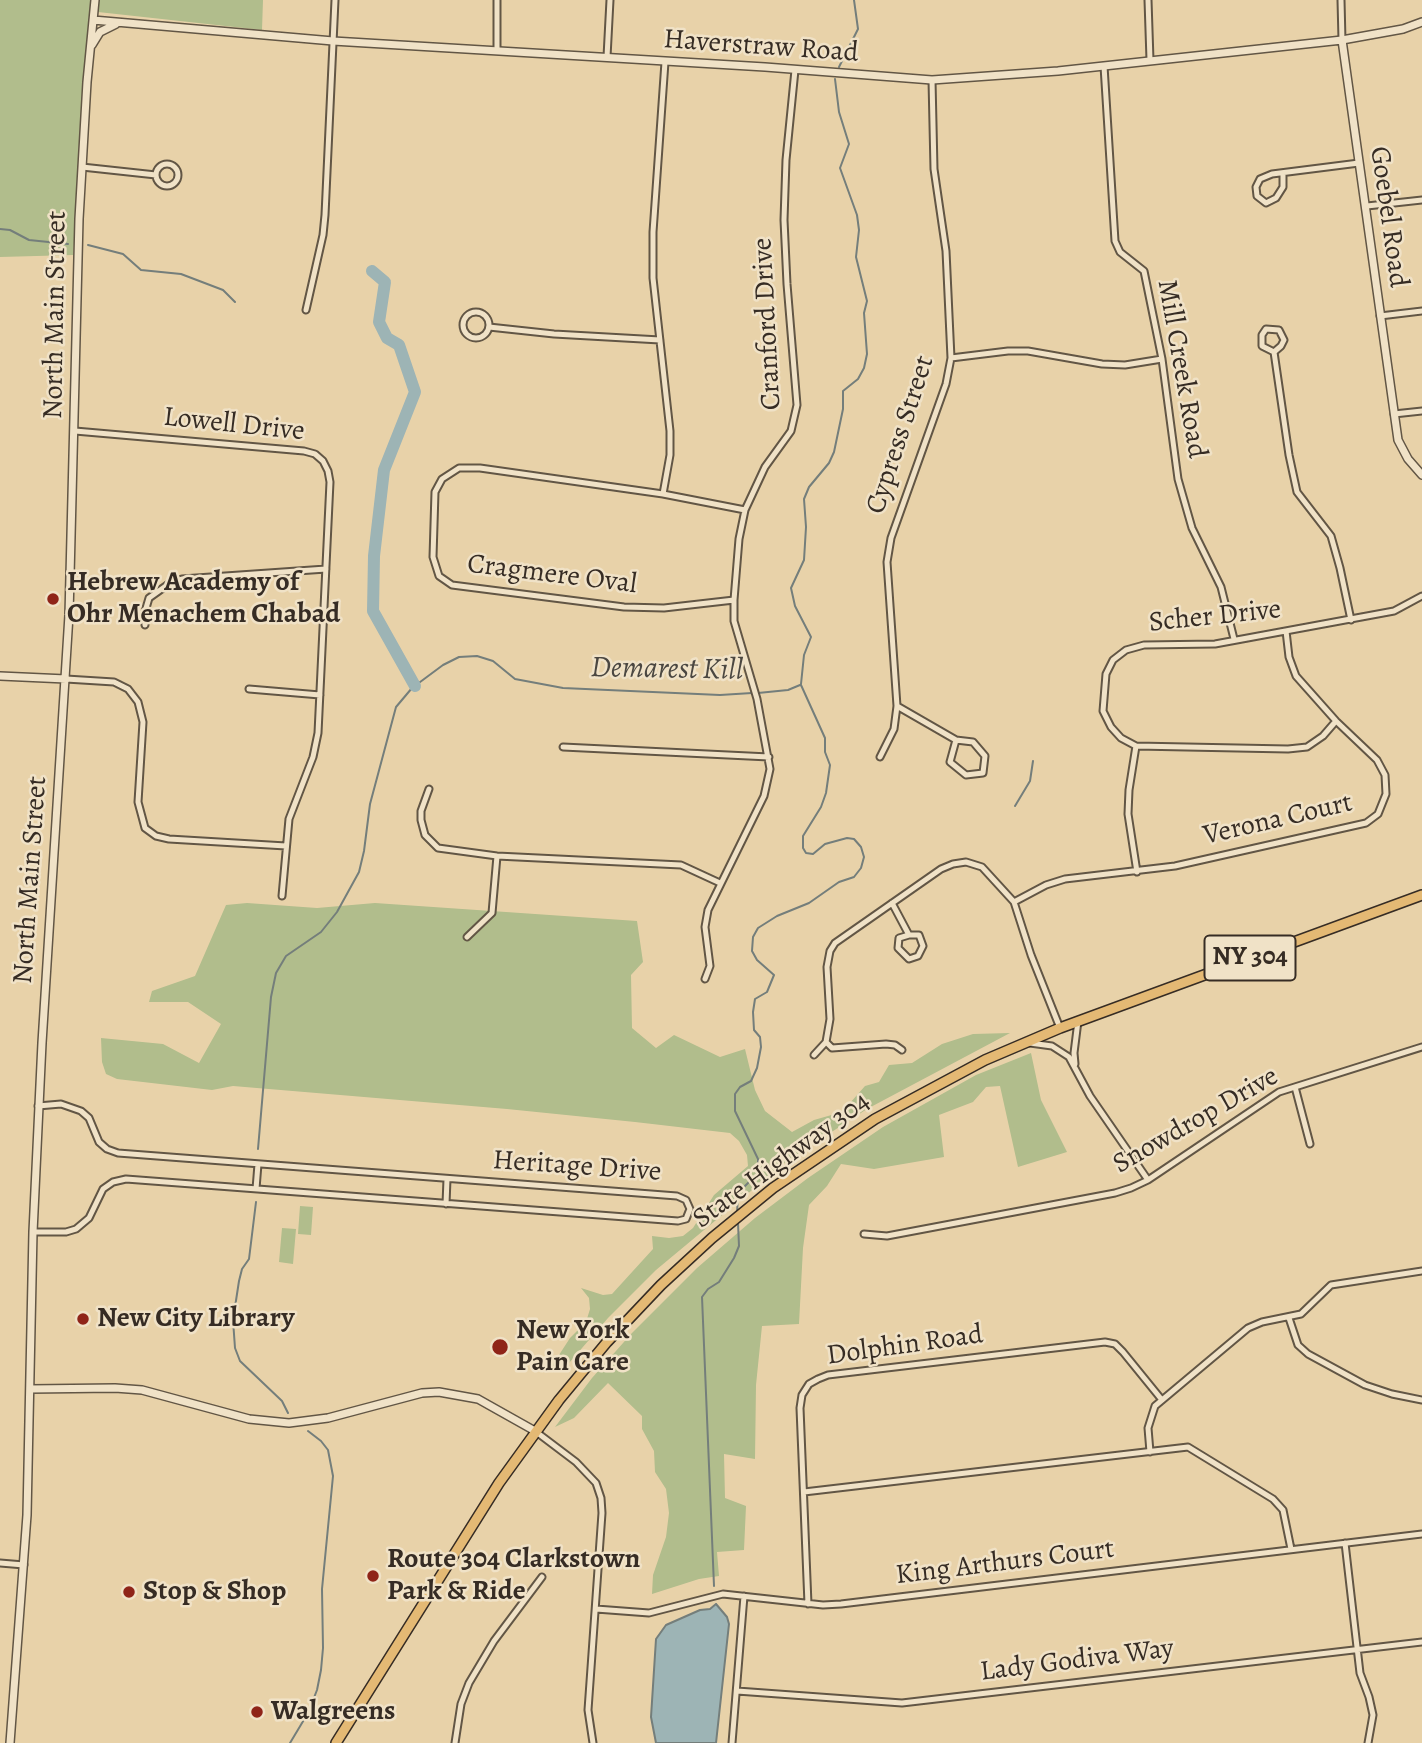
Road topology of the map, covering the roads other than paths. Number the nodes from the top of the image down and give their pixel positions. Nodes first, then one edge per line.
1 (95, 0) edge
2 (335, 0) edge
3 (498, 0) edge
4 (610, 0) edge
5 (1148, 0) edge
6 (1341, 0) edge
7 (93, 20) junction
8 (1422, 22) edge
9 (127, 24) junction
10 (1342, 40) junction
11 (333, 41) junction
12 (497, 50) junction
13 (90, 53) junction
14 (607, 57) junction
15 (1150, 60) junction
16 (665, 62) junction
17 (1104, 66) junction
18 (795, 70) junction
19 (932, 80) junction
20 (1359, 163) junction
21 (82, 167) junction
22 (1283, 174) junction
23 (156, 175) junction
24 (1422, 200) edge
25 (1367, 206) junction
26 (306, 310) dead end
27 (1422, 312) edge
28 (1380, 316) junction
29 (489, 327) junction
30 (660, 340) junction
31 (1274, 352) junction
32 (951, 358) junction
33 (1162, 359) junction
34 (1422, 411) edge
35 (1394, 414) junction
36 (75, 431) junction
37 (1422, 475) edge
38 (663, 494) junction
39 (745, 510) junction
40 (326, 569) junction
41 (1422, 596) edge
42 (734, 600) junction
43 (1351, 620) junction
44 (145, 625) dead end
45 (1286, 631) junction
46 (1234, 639) junction
47 (0, 676) edge
48 (66, 679) junction
49 (249, 689) dead end
50 (320, 695) junction
51 (897, 706) junction
52 (1336, 721) junction
53 (956, 740) junction
54 (1136, 746) junction
55 (564, 747) dead end
56 (769, 757) junction
57 (880, 757) dead end
58 (429, 789) dead end
59 (286, 846) junction
60 (497, 856) junction
61 (1137, 872) junction
62 (720, 883) junction
63 (1422, 895) edge
64 (282, 896) dead end
65 (1014, 902) junction
66 (892, 903) junction
67 (909, 935) junction
68 (467, 937) dead end
69 (705, 979) dead end
70 (1078, 1021) junction
71 (1060, 1028) junction
72 (826, 1042) junction
73 (1022, 1043) junction
74 (1422, 1047) edge
75 (902, 1049) dead end
76 (814, 1055) dead end
77 (1077, 1070) junction
78 (1295, 1087) junction
79 (38, 1106) junction
80 (1311, 1144) dead end
81 (258, 1164) junction
82 (447, 1179) junction
83 (1148, 1180) junction
84 (256, 1189) junction
85 (446, 1204) junction
86 (33, 1232) junction
87 (864, 1234) dead end
88 (1422, 1271) edge
89 (1289, 1318) junction
90 (30, 1389) junction
91 (1162, 1400) junction
92 (1422, 1400) edge
93 (535, 1432) junction
94 (1150, 1452) junction
95 (804, 1492) junction
96 (1422, 1534) edge
97 (1345, 1543) junction
98 (1291, 1549) junction
99 (0, 1563) edge
100 (24, 1564) junction
101 (542, 1577) dead end
102 (744, 1597) junction
103 (808, 1604) junction
104 (596, 1609) junction
105 (1422, 1642) edge
106 (1357, 1649) junction
107 (737, 1691) junction
108 (10, 1743) edge
109 (336, 1743) edge
110 (456, 1743) edge
111 (593, 1743) edge
112 (732, 1743) edge
113 (1368, 1743) edge

1 - 7 street, North Main Street
2 - 11 street
3 - 12 street
4 - 14 street
5 - 15 street
6 - 10 street
7 - 9 street, Haverstraw Road
7 - 13 street, North Main Street
8 - 10 street, Haverstraw Road
9 - 11 street, Haverstraw Road
9 - 13 street
10 - 15 street, Haverstraw Road
10 - 20 street, Goebel Road
11 - 12 street, Haverstraw Road
11 - 26 street
12 - 14 street, Haverstraw Road
13 - 21 street, North Main Street
14 - 16 street, Haverstraw Road
15 - 17 street, Haverstraw Road
16 - 18 street, Haverstraw Road
16 - 30 street
17 - 19 street, Haverstraw Road
17 - 33 street, Mill Creek Road
18 - 19 street, Haverstraw Road
18 - 39 street, Cranford Drive
19 - 32 street, Cypress Street
20 - 22 street
20 - 25 street, Goebel Road
21 - 23 street
21 - 36 street, North Main Street
22 - 22 street
23 - 23 street
24 - 25 street
25 - 28 street, Goebel Road
27 - 28 street
28 - 35 street, Goebel Road
29 - 29 street
29 - 30 street
30 - 38 street
31 - 31 street
31 - 43 street
32 - 33 street
32 - 51 street, Cypress Street
33 - 46 street, Mill Creek Road
34 - 35 street
35 - 37 street, Goebel Road
36 - 40 street, Lowell Drive
36 - 48 street, North Main Street
38 - 39 street, Cragmere Oval
38 - 42 street, Cragmere Oval
39 - 42 street, Cranford Drive
40 - 44 street
40 - 50 street, Lowell Drive
41 - 43 street, Scher Drive
42 - 56 street, Cranford Drive
43 - 45 street, Scher Drive
45 - 46 street, Scher Drive
45 - 52 street, Verona Court
46 - 54 street, Scher Drive
47 - 48 street
48 - 59 street
48 - 79 street, North Main Street
49 - 50 street
50 - 59 street, Lowell Drive
51 - 53 street
51 - 57 street, Cypress Street
52 - 54 street
52 - 61 street, Verona Court
53 - 53 street
54 - 61 street
55 - 56 street
56 - 62 street, Cranford Drive
58 - 60 street
59 - 64 street, Lowell Drive
60 - 62 street
60 - 68 street
61 - 65 street, Verona Court
62 - 69 street, Cranford Drive
63 - 70 main road, State Highway 304 / NY 304
65 - 66 street
65 - 71 street
66 - 67 street
66 - 72 street
67 - 67 street
70 - 71 main road, State Highway 304 / NY 304
70 - 77 street
71 - 73 main road, State Highway 304 / NY 304
72 - 75 street
72 - 76 street
73 - 77 street
73 - 93 main road, State Highway 304 / NY 304
74 - 78 street, Snowdrop Drive
77 - 83 street
78 - 80 street
78 - 83 street, Snowdrop Drive
79 - 81 street, Heritage Drive
79 - 86 street, North Main Street
81 - 82 street, Heritage Drive
81 - 84 street
82 - 85 street
82 - 85 street, Heritage Drive
83 - 87 street, Snowdrop Drive
84 - 85 street, Heritage Drive
84 - 86 street, Heritage Drive
86 - 90 street, North Main Street
88 - 89 street
89 - 91 street
89 - 92 street
90 - 93 street
90 - 100 street, North Main Street
91 - 94 street
91 - 95 street, Dolphin Road
93 - 104 street
93 - 109 main road, State Highway 304 / NY 304
94 - 95 street
94 - 98 street
95 - 103 street, Dolphin Road
96 - 97 street, King Arthurs Court
97 - 98 street, King Arthurs Court
97 - 106 street
98 - 103 street, King Arthurs Court
99 - 100 street
100 - 108 street, North Main Street
101 - 110 street
102 - 103 street, King Arthurs Court
102 - 104 street, King Arthurs Court
102 - 107 street
104 - 111 street
105 - 106 street, Lady Godiva Way
106 - 107 street, Lady Godiva Way
106 - 113 street
107 - 112 street

